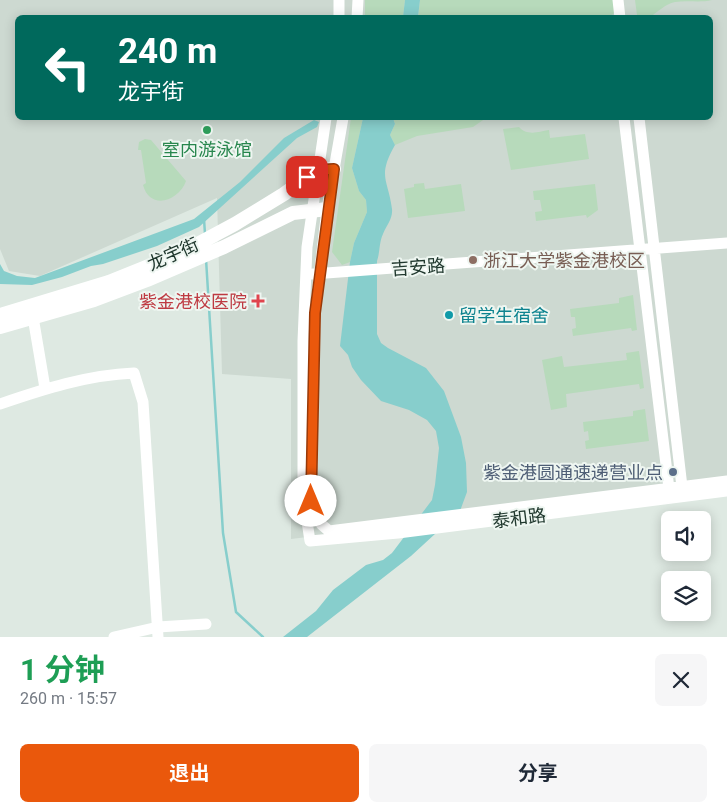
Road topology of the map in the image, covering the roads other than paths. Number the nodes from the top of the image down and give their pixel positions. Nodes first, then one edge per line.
1 (340, 0) edge
2 (358, 0) edge
3 (618, 0) edge
4 (339, 15) edge
5 (357, 15) edge
6 (620, 15) edge
7 (326, 120) edge
8 (343, 120) edge
9 (624, 120) edge
10 (639, 120) edge
11 (334, 169) junction
12 (317, 170) junction
13 (327, 209) junction
14 (312, 211) junction
15 (727, 243) edge
16 (654, 249) junction
17 (640, 250) junction
18 (183, 259) junction
19 (305, 274) junction
20 (319, 274) junction
21 (0, 314) edge
22 (33, 317) junction
23 (0, 327) edge
24 (45, 388) junction
25 (0, 404) edge
26 (311, 474) junction
27 (727, 481) edge
28 (682, 487) junction
29 (669, 489) junction
30 (727, 491) edge
31 (463, 520) junction
32 (402, 526) junction
33 (314, 541) junction
34 (206, 624) dead end
35 (158, 632) edge
36 (114, 637) edge

1 - 4 street
2 - 5 street
3 - 6 street
7 - 12 street
8 - 11 street
9 - 17 street
10 - 16 street
11 - 12 street
11 - 13 street
12 - 14 street
12 - 18 street, 龙宇街
13 - 14 street, 龙宇街
13 - 20 street
14 - 18 street, 龙宇街
14 - 19 street
15 - 16 street, 吉安路
16 - 17 street, 吉安路
16 - 28 street
17 - 20 street, 吉安路
17 - 29 street
18 - 21 street, 龙宇街
18 - 22 street, 龙宇街
19 - 20 street, 吉安路
19 - 33 street
20 - 26 street
22 - 23 street, 龙宇街
22 - 24 street
24 - 25 street
24 - 35 street
26 - 32 street
26 - 33 street
27 - 28 street, 泰和路
28 - 29 street, 泰和路
29 - 31 street, 泰和路
30 - 31 street, 泰和路
31 - 32 street, 泰和路
32 - 33 street, 泰和路
34 - 35 street
35 - 36 street

